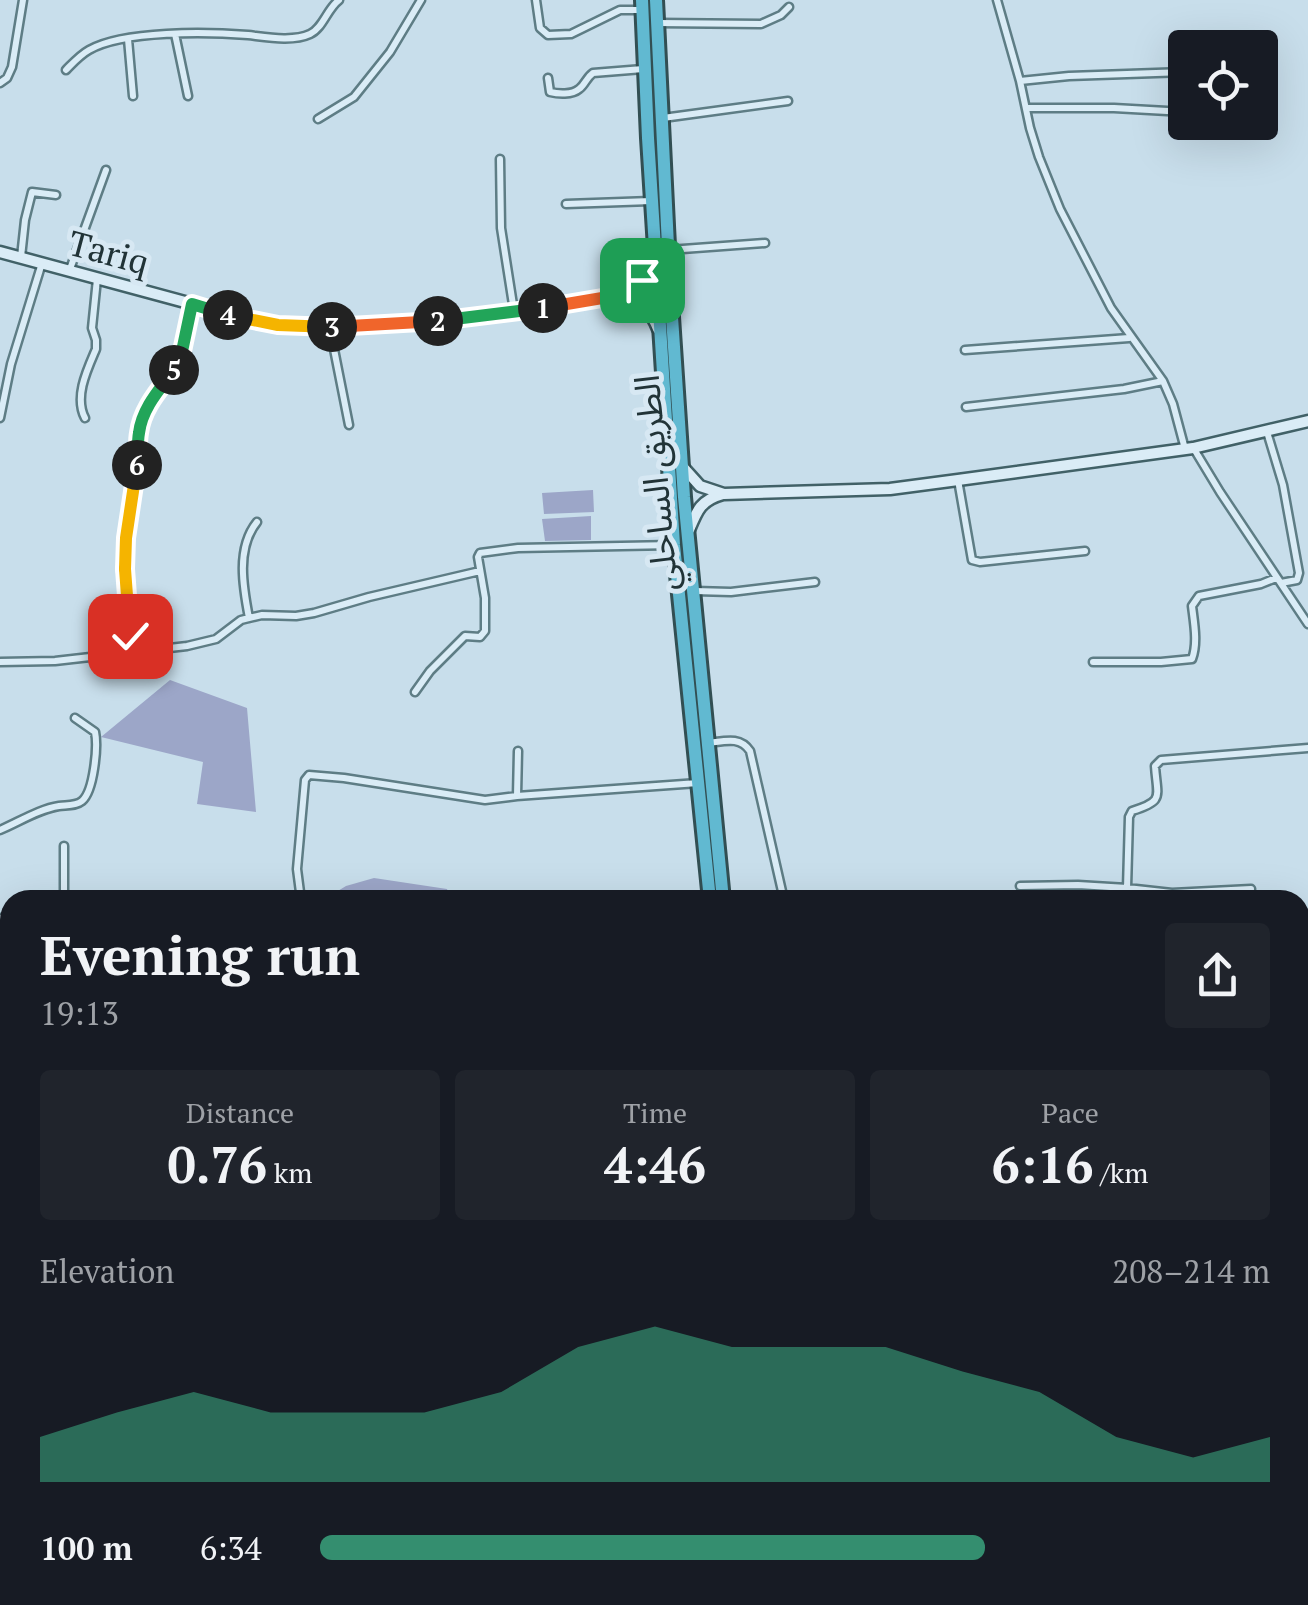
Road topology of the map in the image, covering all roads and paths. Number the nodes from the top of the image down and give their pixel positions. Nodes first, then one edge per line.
1 (23, 0) edge
2 (339, 0) edge
3 (421, 0) edge
4 (536, 0) edge
5 (656, 0) edge
6 (997, 0) edge
7 (642, 5) edge
8 (789, 7) dead end
9 (656, 22) junction
10 (175, 34) junction
11 (128, 39) junction
12 (644, 69) junction
13 (66, 70) dead end
14 (1168, 73) edge
15 (548, 78) dead end
16 (1020, 80) junction
17 (0, 83) edge
18 (134, 96) dead end
19 (188, 96) dead end
20 (788, 100) dead end
21 (1026, 108) junction
22 (1168, 112) edge
23 (662, 118) junction
24 (318, 119) dead end
25 (500, 159) dead end
26 (106, 170) dead end
27 (56, 195) dead end
28 (652, 201) junction
29 (566, 204) dead end
30 (765, 243) dead end
31 (0, 252) edge
32 (662, 252) junction
33 (20, 258) junction
34 (42, 262) junction
35 (70, 270) junction
36 (98, 278) junction
37 (620, 295) junction
38 (192, 304) junction
39 (514, 311) junction
40 (330, 328) junction
41 (660, 336) junction
42 (1131, 338) junction
43 (965, 350) dead end
44 (1163, 381) junction
45 (966, 406) dead end
46 (0, 418) edge
47 (85, 418) dead end
48 (1308, 421) edge
49 (348, 425) dead end
50 (1266, 432) junction
51 (1189, 448) junction
52 (682, 466) junction
53 (958, 480) junction
54 (724, 494) junction
55 (257, 522) dead end
56 (688, 532) junction
57 (674, 545) junction
58 (1085, 551) dead end
59 (480, 570) junction
60 (1278, 581) junction
61 (815, 582) dead end
62 (694, 590) junction
63 (249, 618) junction
64 (1308, 624) edge
65 (132, 651) junction
66 (0, 662) edge
67 (1093, 662) dead end
68 (415, 692) dead end
69 (75, 718) dead end
70 (706, 743) junction
71 (1308, 748) edge
72 (518, 751) dead end
73 (699, 782) junction
74 (517, 796) junction
75 (0, 830) edge
76 (64, 846) dead end
77 (1020, 886) dead end
78 (1127, 888) junction
79 (1251, 889) dead end
80 (64, 890) edge
81 (300, 890) edge
82 (709, 890) edge
83 (722, 890) edge
84 (782, 890) edge
85 (1142, 890) edge
86 (1235, 890) edge

1 - 17 street
2 - 10 street
3 - 24 street
4 - 7 street
5 - 9 highway, الطريق الساحلي
6 - 16 street
7 - 12 highway, الطريق الساحلي
8 - 9 street
9 - 23 highway, الطريق الساحلي
10 - 11 street
10 - 19 street
11 - 13 street
11 - 18 street
12 - 15 street
12 - 28 highway, الطريق الساحلي
14 - 16 street
16 - 21 street
20 - 23 street
21 - 22 street
21 - 42 street
23 - 32 highway, الطريق الساحلي
25 - 39 street
26 - 35 street
27 - 33 street
28 - 29 street
28 - 32 highway, الطريق الساحلي
30 - 32 street
31 - 33 main road, Tariq
32 - 37 main road
32 - 41 highway, الطريق الساحلي
32 - 52 highway, الطريق الساحلي
33 - 34 main road, Tariq
34 - 35 main road, Tariq
34 - 46 street
35 - 36 main road, Tariq
36 - 38 main road, Tariq
36 - 47 street
37 - 39 main road, Tariq
37 - 41 main road
38 - 40 main road, Tariq
38 - 65 street
39 - 40 main road, Tariq
40 - 49 street
41 - 57 highway, الطريق الساحلي
42 - 43 street
42 - 44 street
44 - 45 street
44 - 51 street
48 - 50 main road
50 - 51 main road
50 - 60 street
51 - 53 main road
51 - 60 street
52 - 54 main road
52 - 56 highway, الطريق الساحلي
53 - 54 main road
53 - 58 street
54 - 56 main road
55 - 63 street
56 - 62 highway, الطريق الساحلي
57 - 59 street
57 - 73 highway, الطريق الساحلي
59 - 63 street
59 - 68 street
60 - 64 street
60 - 67 street
61 - 62 street
62 - 70 highway, الطريق الساحلي
63 - 65 street
65 - 66 street
69 - 75 street
70 - 83 highway, الطريق الساحلي
70 - 84 street
71 - 78 street
72 - 74 street
73 - 74 street
73 - 82 highway, الطريق الساحلي
74 - 81 street
76 - 80 street
77 - 78 street
78 - 85 street
79 - 86 street

